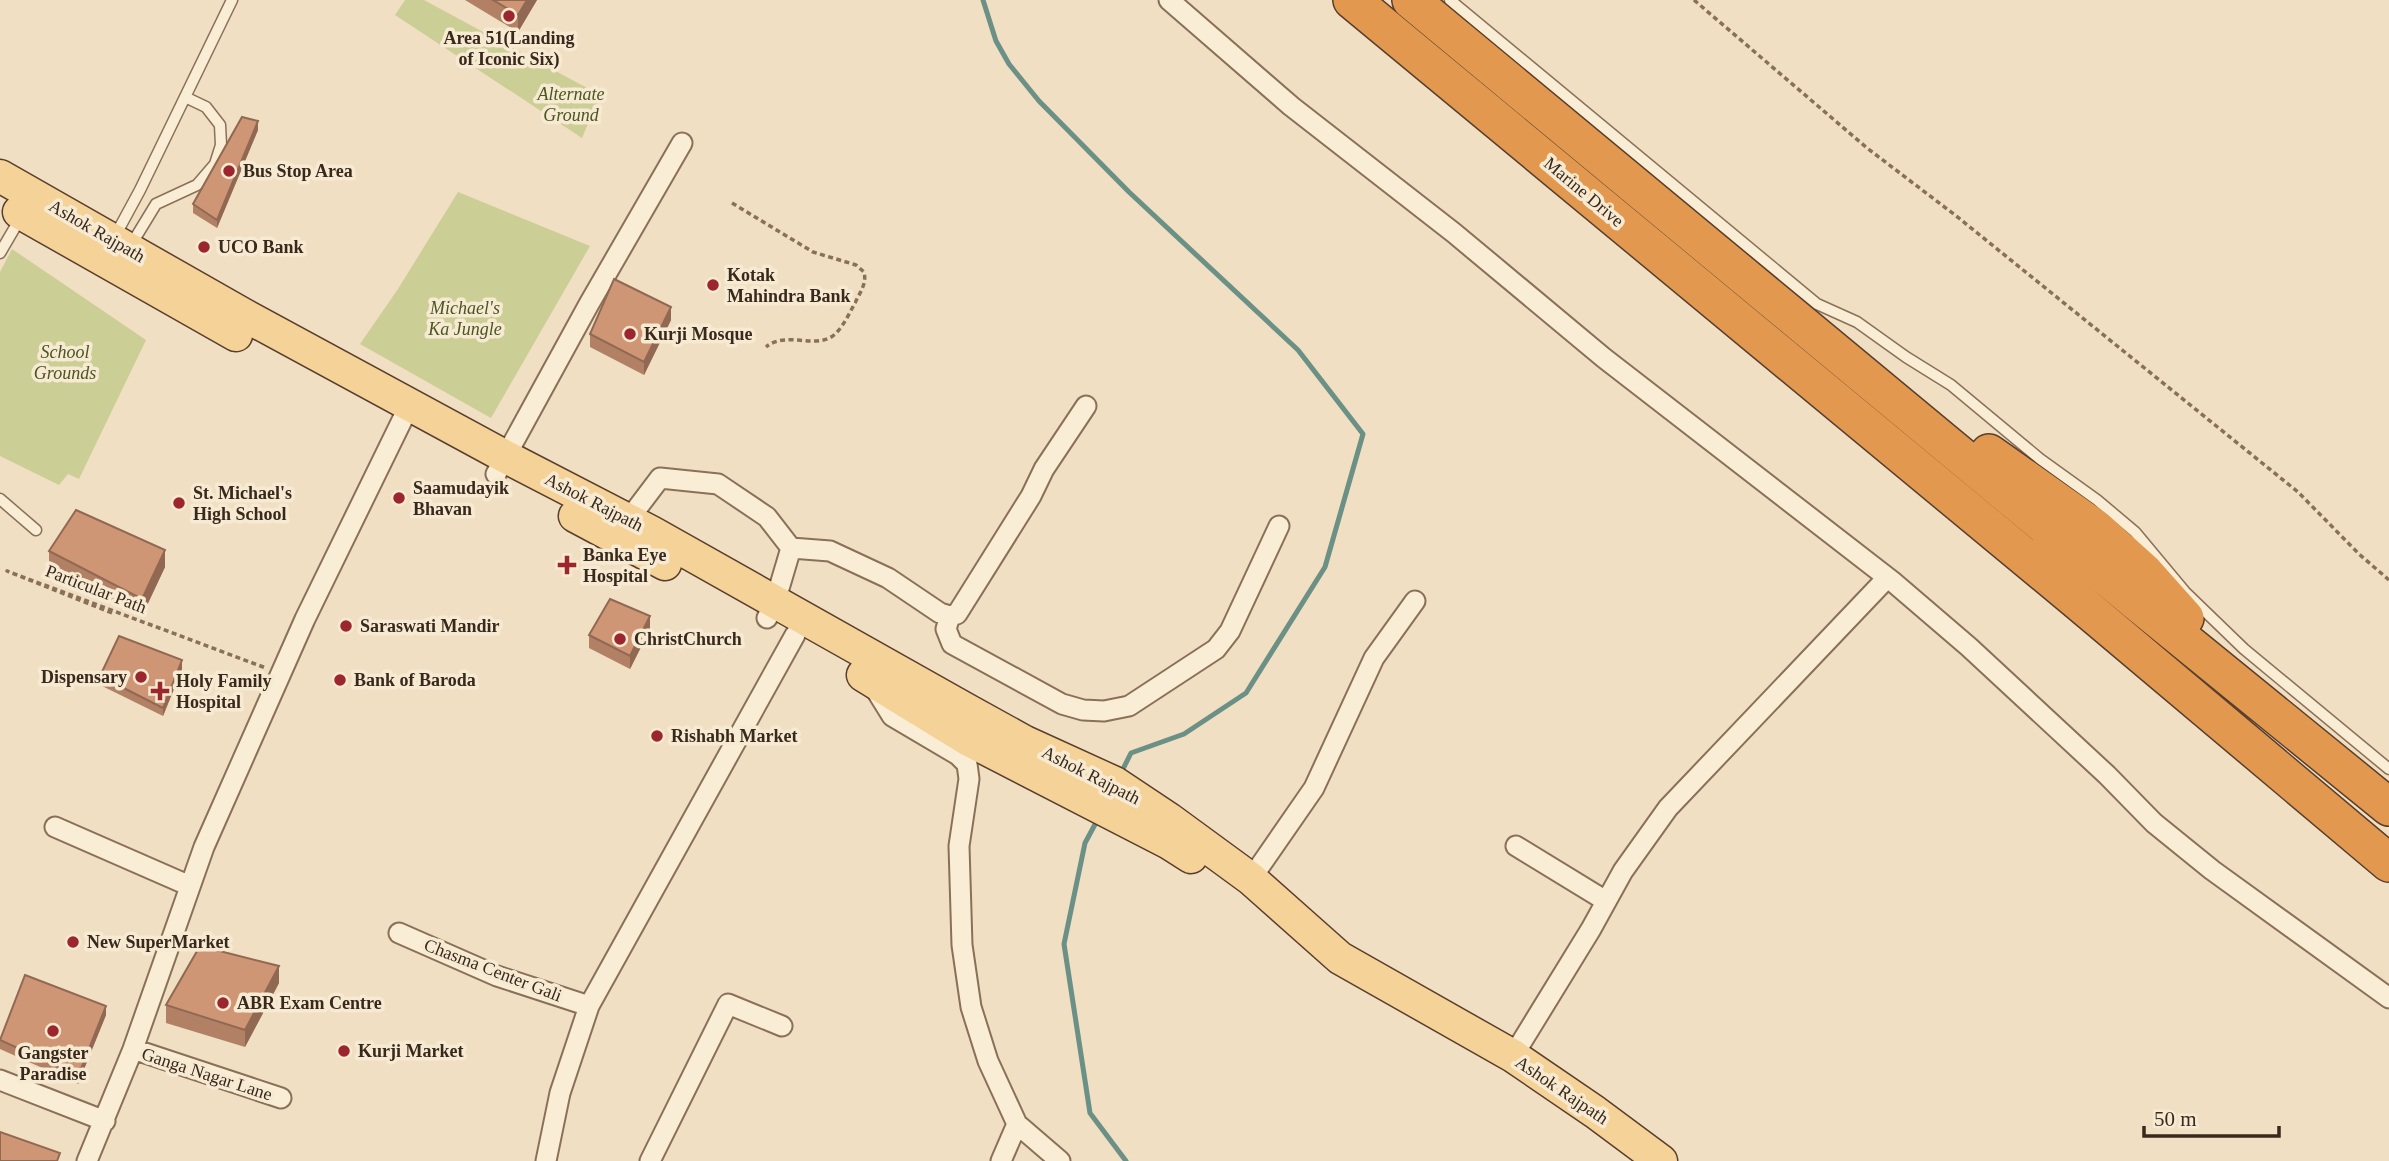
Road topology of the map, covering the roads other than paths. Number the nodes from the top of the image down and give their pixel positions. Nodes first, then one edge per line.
1 (232, 0) edge
2 (1169, 0) edge
3 (1352, 0) edge
4 (1411, 0) edge
5 (1450, 0) edge
6 (185, 97) junction
7 (682, 143) dead end
8 (0, 176) edge
9 (19, 203) edge
10 (121, 245) junction
11 (0, 253) edge
12 (1086, 406) dead end
13 (406, 414) junction
14 (501, 465) junction
15 (0, 499) edge
16 (629, 519) junction
17 (1279, 526) dead end
18 (36, 530) dead end
19 (791, 548) junction
20 (1887, 578) junction
21 (720, 583) junction
22 (1415, 601) dead end
23 (771, 610) junction
24 (950, 616) junction
25 (804, 633) junction
26 (870, 680) junction
27 (1018, 752) junction
28 (2389, 769) edge
29 (2389, 807) edge
30 (55, 827) dead end
31 (1169, 831) junction
32 (1516, 846) dead end
33 (2389, 863) edge
34 (1251, 878) junction
35 (190, 886) junction
36 (1606, 901) junction
37 (1285, 910) junction
38 (399, 933) dead end
39 (2389, 998) edge
40 (589, 1006) junction
41 (782, 1026) dead end
42 (133, 1049) junction
43 (1513, 1056) junction
44 (0, 1080) edge
45 (281, 1098) dead end
46 (105, 1121) junction
47 (1017, 1124) junction
48 (87, 1161) edge
49 (546, 1161) edge
50 (650, 1161) edge
51 (1001, 1161) edge
52 (1060, 1161) edge
53 (1661, 1161) edge

1 - 6 lane
2 - 20 street
3 - 33 highway, Marine Drive
4 - 29 highway, Marine Drive
5 - 28 lane
6 - 10 lane
6 - 10 lane
7 - 14 street
8 - 9 main road, Ashok Rajpath
9 - 10 main road, Ashok Rajpath
9 - 11 lane
9 - 13 main road, Ashok Rajpath
10 - 13 main road, Ashok Rajpath
12 - 24 street
13 - 14 main road, Ashok Rajpath
13 - 35 street
14 - 16 main road, Ashok Rajpath
14 - 21 main road, Ashok Rajpath
15 - 18 lane
16 - 19 street
16 - 21 main road, Ashok Rajpath
17 - 24 street
19 - 23 street
19 - 24 street
20 - 36 street
20 - 39 street
21 - 23 main road, Ashok Rajpath
22 - 34 street
23 - 25 main road, Ashok Rajpath
25 - 26 main road, Ashok Rajpath
25 - 27 main road, Ashok Rajpath
25 - 40 street
26 - 27 main road, Ashok Rajpath
26 - 47 street
27 - 31 main road, Ashok Rajpath
30 - 35 street
31 - 34 main road, Ashok Rajpath
31 - 37 main road, Ashok Rajpath
32 - 36 street
34 - 37 main road, Ashok Rajpath
35 - 42 street
36 - 43 street
37 - 43 main road, Ashok Rajpath
38 - 40 street, Chasma Center Gali
40 - 49 street
41 - 50 street
42 - 45 street, Ganga Nagar Lane
42 - 46 street
43 - 53 main road, Ashok Rajpath
44 - 46 street
46 - 48 street
47 - 51 street
47 - 52 street

